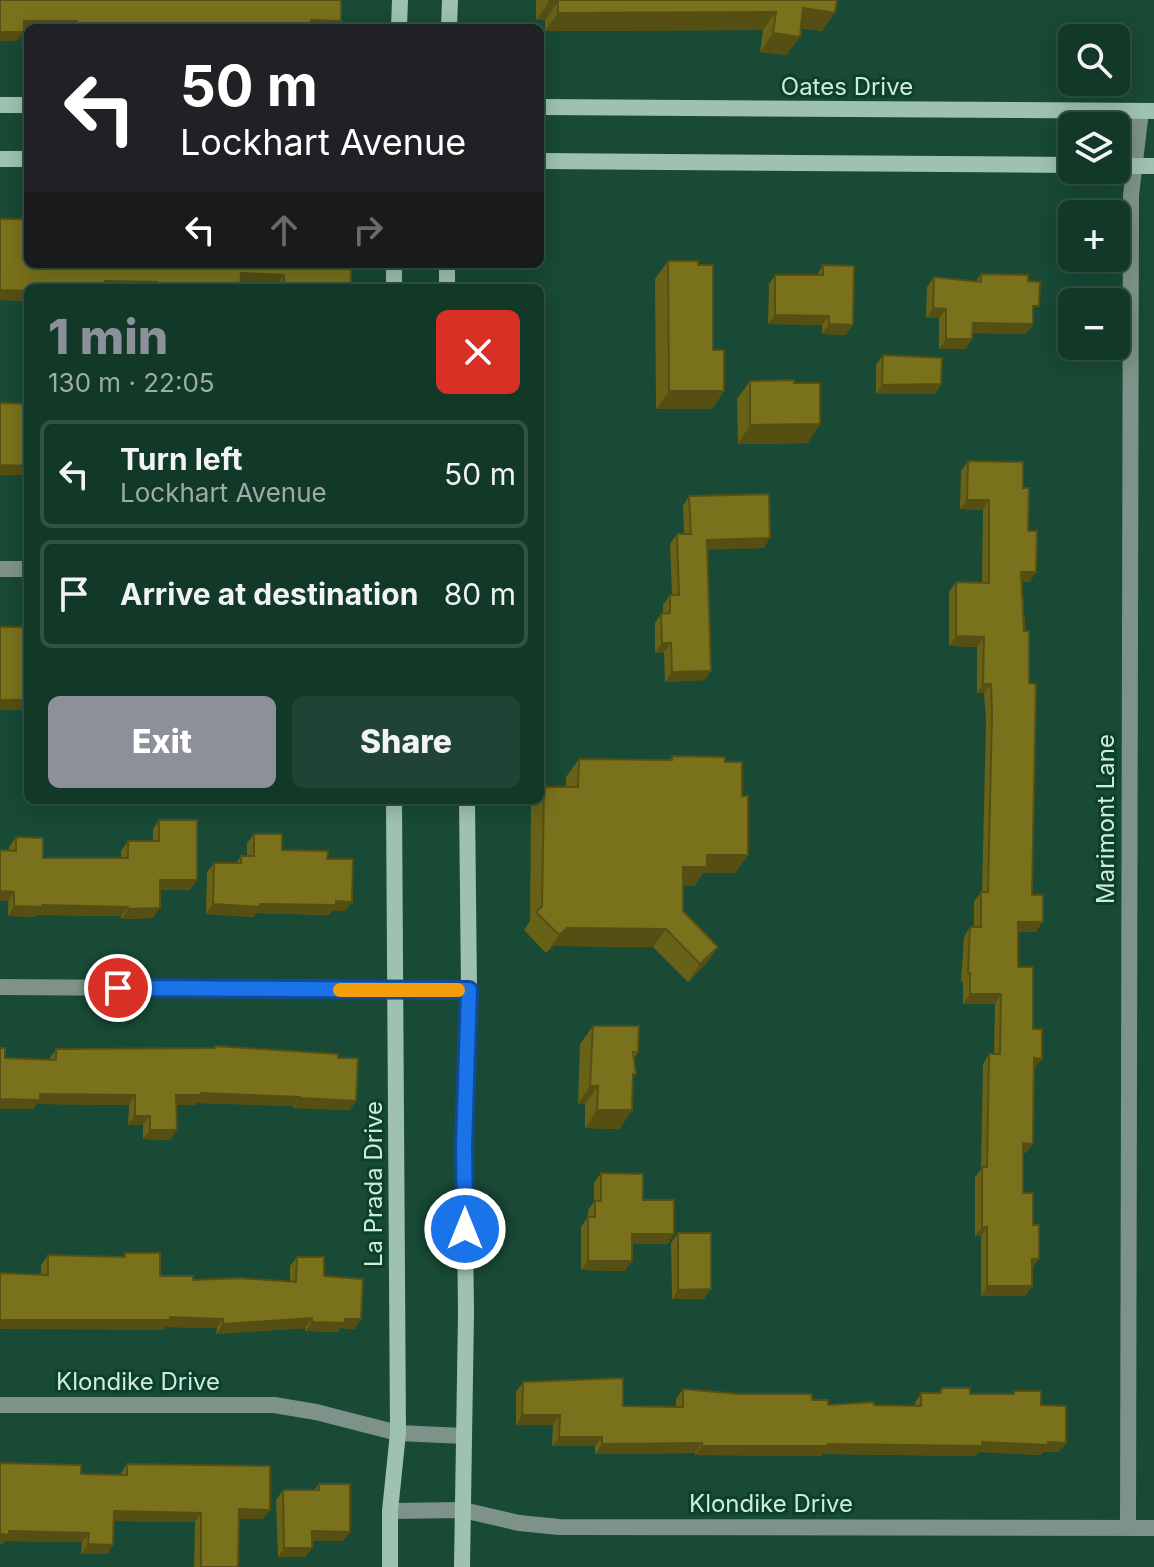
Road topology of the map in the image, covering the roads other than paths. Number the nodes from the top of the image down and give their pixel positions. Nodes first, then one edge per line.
1 (400, 0) edge
2 (450, 0) edge
3 (399, 24) edge
4 (449, 24) edge
5 (0, 105) edge
6 (24, 105) edge
7 (544, 107) edge
8 (1148, 111) edge
9 (0, 159) edge
10 (24, 159) edge
11 (544, 161) edge
12 (1058, 165) edge
13 (1133, 166) junction
14 (1154, 166) edge
15 (0, 569) edge
16 (24, 569) edge
17 (394, 804) edge
18 (467, 804) edge
19 (0, 987) edge
20 (396, 990) junction
21 (469, 990) junction
22 (0, 1405) edge
23 (398, 1433) junction
24 (464, 1436) junction
25 (463, 1510) junction
26 (390, 1511) junction
27 (1128, 1527) junction
28 (1154, 1528) edge
29 (390, 1567) edge
30 (462, 1567) edge

1 - 3 main road
2 - 4 main road
5 - 6 main road
7 - 8 main road, Oates Drive
8 - 13 street, Marimont Lane
9 - 10 main road
11 - 12 main road
13 - 14 main road
13 - 27 street, Marimont Lane
15 - 16 street
17 - 20 main road, La Prada Drive
18 - 21 main road
19 - 20 street
20 - 21 street
20 - 23 main road, La Prada Drive
21 - 24 main road
22 - 23 street, Klondike Drive
23 - 24 street, Klondike Drive
23 - 26 main road, La Prada Drive
24 - 25 main road
25 - 26 street, Klondike Drive
25 - 27 street, Klondike Drive
25 - 30 main road
26 - 29 main road, La Prada Drive
27 - 28 street, Klondike Drive

